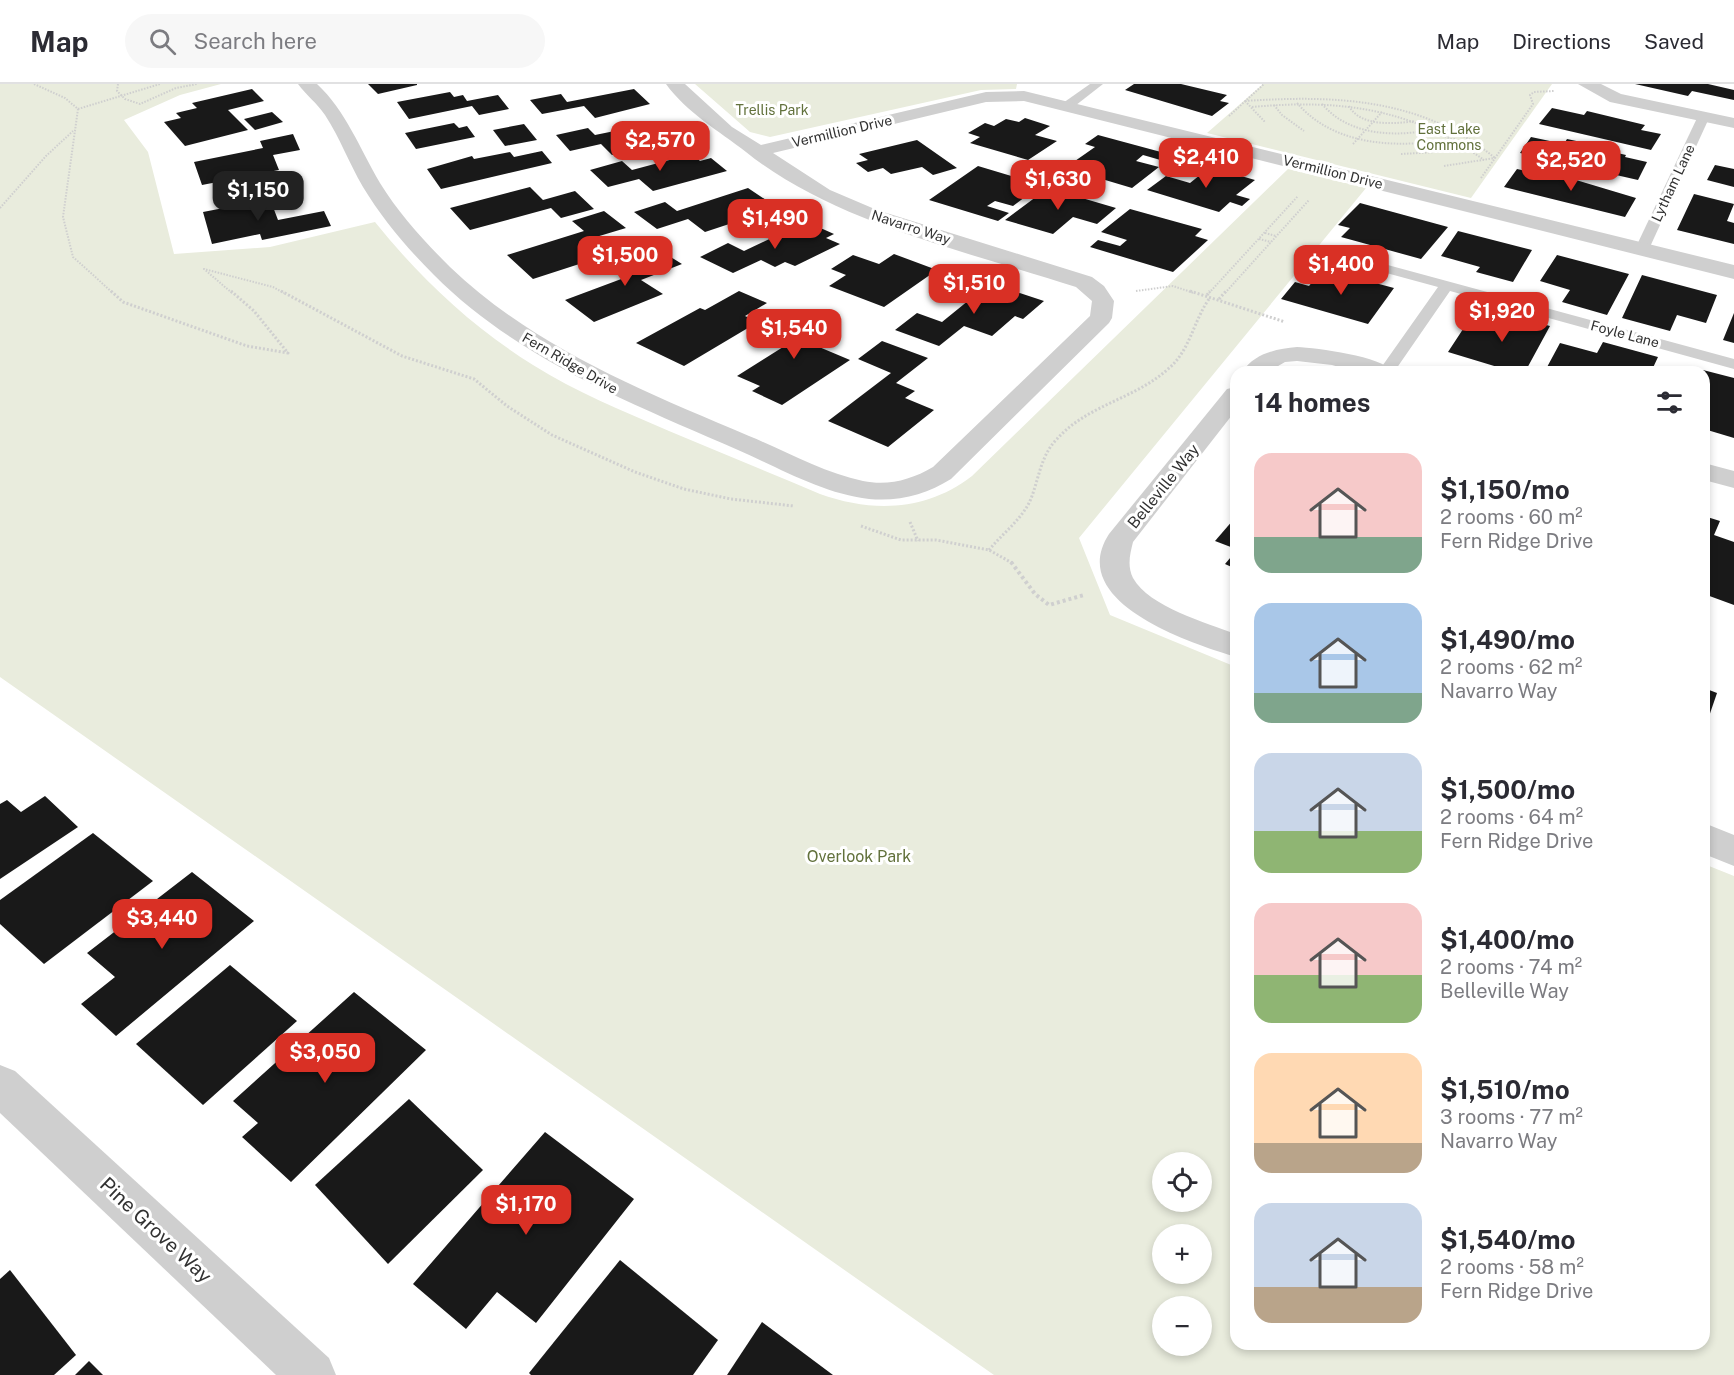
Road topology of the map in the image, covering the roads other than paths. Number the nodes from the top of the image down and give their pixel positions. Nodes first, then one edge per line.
1 (307, 84) edge
2 (675, 84) edge
3 (1097, 84) edge
4 (1590, 86) edge
5 (1067, 106) junction
6 (1704, 116) junction
7 (1734, 123) edge
8 (756, 152) junction
9 (1642, 249) junction
10 (1373, 265) dead end
11 (1734, 272) edge
12 (1447, 285) junction
13 (1734, 364) edge
14 (1262, 366) edge
15 (1361, 366) edge
16 (1390, 366) edge
17 (1230, 401) edge
18 (1710, 473) edge
19 (1734, 480) edge
20 (898, 490) joint
21 (1230, 644) edge
22 (1710, 840) edge
23 (1734, 850) edge
24 (0, 1085) edge
25 (312, 1375) edge

1 - 20 street, Fern Ridge Drive
2 - 8 street, Navarro Way
3 - 5 lane
4 - 6 street
5 - 8 street, Vermillion Drive
5 - 9 street, Vermillion Drive
6 - 7 street
6 - 9 lane, Lytham Lane
8 - 20 street, Navarro Way
9 - 11 street, Vermillion Drive
10 - 12 lane, Foyle Lane
12 - 13 lane, Foyle Lane
12 - 16 lane
14 - 15 street
17 - 21 street, Belleville Way
18 - 19 street
22 - 23 street
24 - 25 street, Pine Grove Way

